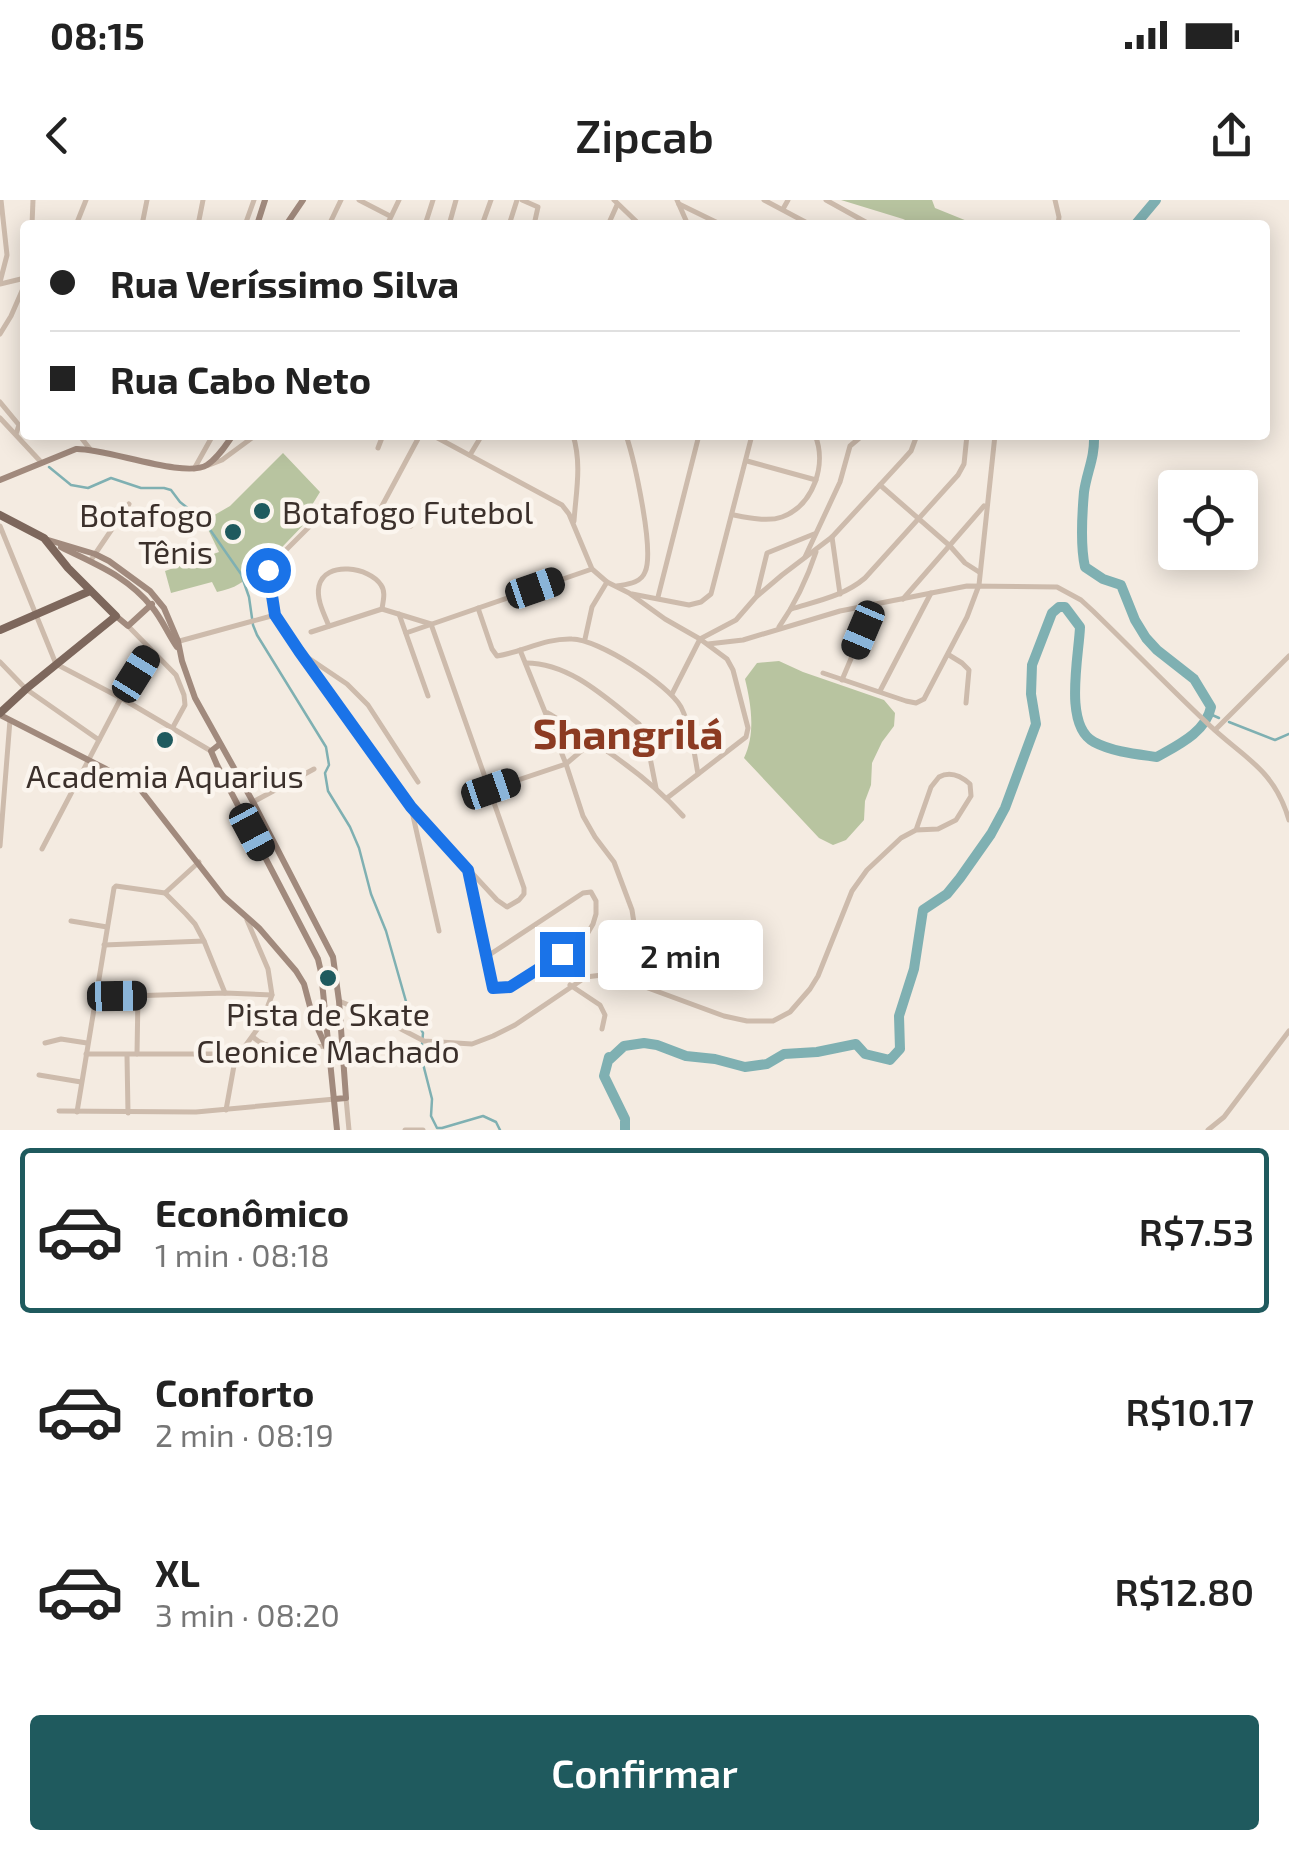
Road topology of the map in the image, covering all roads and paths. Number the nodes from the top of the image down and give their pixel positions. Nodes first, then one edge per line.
1 (359, 200) edge
2 (400, 200) edge
3 (520, 200) edge
4 (764, 200) edge
5 (788, 200) edge
6 (826, 200) edge
7 (3, 202) edge
8 (678, 202) edge
9 (616, 203) edge
10 (783, 209) junction
11 (390, 216) junction
12 (389, 220) edge
13 (536, 220) edge
14 (635, 220) edge
15 (712, 220) edge
16 (802, 220) edge
17 (862, 220) edge
18 (0, 283) edge
19 (20, 292) edge
20 (0, 334) edge
21 (0, 402) edge
22 (0, 418) edge
23 (16, 434) junction
24 (20, 438) edge
25 (22, 440) edge
26 (83, 440) edge
27 (210, 440) edge
28 (229, 440) edge
29 (249, 440) edge
30 (380, 440) edge
31 (417, 440) edge
32 (442, 440) edge
33 (479, 440) edge
34 (575, 440) edge
35 (627, 440) edge
36 (697, 440) edge
37 (751, 440) edge
38 (816, 440) edge
39 (857, 440) edge
40 (914, 440) edge
41 (966, 440) edge
42 (994, 440) edge
43 (90, 448) junction
44 (378, 448) dead end
45 (470, 455) junction
46 (747, 461) junction
47 (42, 462) junction
48 (206, 466) junction
49 (194, 469) junction
50 (0, 480) edge
51 (816, 480) junction
52 (880, 485) junction
53 (986, 503) junction
54 (129, 504) dead end
55 (732, 515) junction
56 (376, 517) junction
57 (1, 520) edge
58 (918, 520) junction
59 (574, 525) junction
60 (411, 526) dead end
61 (814, 534) junction
62 (832, 537) junction
63 (44, 538) junction
64 (950, 546) junction
65 (816, 550) junction
66 (95, 554) junction
67 (804, 559) junction
68 (592, 568) junction
69 (980, 573) junction
70 (607, 582) junction
71 (979, 585) junction
72 (615, 586) junction
73 (90, 591) junction
74 (629, 593) junction
75 (931, 593) junction
76 (840, 594) junction
77 (756, 597) junction
78 (158, 598) junction
79 (658, 598) junction
80 (902, 599) junction
81 (874, 604) junction
82 (150, 605) junction
83 (478, 608) junction
84 (382, 609) junction
85 (791, 609) junction
86 (36, 614) junction
87 (399, 614) junction
88 (275, 615) junction
89 (116, 616) junction
90 (431, 624) junction
91 (128, 626) junction
92 (329, 626) junction
93 (778, 628) junction
94 (0, 630) edge
95 (311, 632) dead end
96 (406, 633) junction
97 (700, 639) junction
98 (585, 640) junction
99 (176, 644) junction
100 (708, 644) junction
101 (151, 650) junction
102 (520, 650) junction
103 (299, 651) junction
104 (949, 655) junction
105 (1289, 656) edge
106 (0, 662) edge
107 (526, 662) junction
108 (56, 664) junction
109 (823, 674) dead end
110 (842, 680) junction
111 (26, 688) junction
112 (880, 691) junction
113 (672, 694) junction
114 (428, 696) dead end
115 (121, 698) junction
116 (966, 703) dead end
117 (546, 712) junction
118 (0, 714) edge
119 (10, 720) junction
120 (173, 727) junction
121 (1212, 728) junction
122 (99, 740) junction
123 (593, 742) junction
124 (220, 744) junction
125 (211, 751) junction
126 (88, 760) junction
127 (566, 764) junction
128 (314, 769) dead end
129 (698, 774) junction
130 (418, 782) dead end
131 (656, 788) junction
132 (491, 789) junction
133 (668, 798) junction
134 (253, 802) junction
135 (411, 807) junction
136 (683, 816) dead end
137 (1288, 817) edge
138 (916, 830) junction
139 (0, 846) edge
140 (42, 849) dead end
141 (199, 862) junction
142 (468, 870) junction
143 (164, 893) junction
144 (246, 917) junction
145 (70, 921) dead end
146 (107, 927) junction
147 (439, 931) dead end
148 (204, 941) junction
149 (104, 945) junction
150 (486, 957) junction
151 (610, 974) junction
152 (570, 985) junction
153 (225, 993) junction
154 (272, 994) junction
155 (96, 996) junction
156 (138, 996) junction
157 (339, 1001) junction
158 (313, 1018) junction
159 (326, 1019) junction
160 (602, 1028) dead end
161 (1289, 1031) edge
162 (252, 1037) junction
163 (87, 1043) junction
164 (45, 1044) dead end
165 (328, 1050) junction
166 (86, 1054) junction
167 (127, 1054) junction
168 (137, 1054) junction
169 (238, 1054) junction
170 (39, 1075) dead end
171 (80, 1082) junction
172 (346, 1098) junction
173 (335, 1099) junction
174 (226, 1110) junction
175 (60, 1111) dead end
176 (77, 1112) junction
177 (128, 1112) junction
178 (337, 1130) edge
179 (349, 1130) edge
180 (406, 1130) edge
181 (423, 1130) edge
182 (1208, 1130) edge

1 - 11 street
2 - 11 street
3 - 13 street
4 - 10 street
5 - 10 street
6 - 17 street
7 - 18 street
8 - 15 street
9 - 14 street
10 - 16 street
11 - 12 street
19 - 20 street
21 - 23 street
22 - 23 street
23 - 24 street
25 - 47 street
26 - 43 street
27 - 49 street
28 - 48 main road
29 - 48 street
30 - 44 street
31 - 56 street
32 - 45 street
33 - 45 street
34 - 59 street
35 - 72 street
36 - 79 street
37 - 46 street
38 - 51 street
39 - 61 street
40 - 52 street
41 - 58 street
42 - 53 street
43 - 47 main road
43 - 49 main road
45 - 59 street
46 - 51 street
46 - 55 street
47 - 50 main road
48 - 49 main road
51 - 55 street
52 - 58 street
52 - 62 street
53 - 64 street
53 - 69 street
54 - 66 street
55 - 79 street
56 - 60 street
56 - 88 street
57 - 63 main road
57 - 86 street
58 - 64 street
58 - 76 street
59 - 68 street
61 - 67 street
61 - 77 street
62 - 65 street
62 - 76 street
63 - 66 main road
63 - 73 main road
64 - 69 street
64 - 80 street
65 - 67 street
65 - 85 street
66 - 78 main road
66 - 82 main road
67 - 77 street
68 - 70 street
68 - 83 street
69 - 71 street
70 - 72 street
70 - 98 street
71 - 75 street
71 - 104 street
71 - 121 street
72 - 74 street
73 - 86 main road
73 - 89 main road
74 - 79 street
74 - 97 street
75 - 80 street
75 - 112 street
76 - 85 street
77 - 97 street
78 - 82 main road
78 - 99 main road
80 - 81 street
81 - 93 street
81 - 110 street
82 - 91 main road
82 - 99 main road
83 - 90 street
83 - 102 street
84 - 87 street
84 - 92 street
84 - 92 street
85 - 93 street
86 - 94 main road
86 - 108 street
87 - 90 street
87 - 96 street
88 - 99 street
88 - 103 street
89 - 91 main road
89 - 108 main road
90 - 96 street
90 - 132 street
91 - 101 street
92 - 95 street
93 - 100 street
96 - 114 street
97 - 100 street
97 - 113 street
98 - 102 street
98 - 113 street
99 - 124 main road
100 - 129 street
101 - 115 street
101 - 120 street
102 - 107 street
103 - 130 street
103 - 135 street
104 - 112 street
104 - 116 street
105 - 121 street
106 - 111 street
107 - 117 street
107 - 131 street
108 - 111 main road
108 - 115 street
109 - 110 street
110 - 112 street
111 - 118 main road
111 - 122 street
113 - 129 street
115 - 120 street
115 - 122 street
117 - 123 street
117 - 127 street
118 - 119 main road
119 - 126 main road
119 - 139 street
120 - 125 street
121 - 137 street
122 - 126 street
123 - 127 street
123 - 131 street
124 - 125 main road
124 - 134 main road
125 - 159 main road
126 - 140 street
126 - 141 main road
127 - 132 street
127 - 151 street
128 - 134 street
129 - 133 street
131 - 133 street
132 - 142 street
133 - 136 street
134 - 157 main road
135 - 142 street
135 - 147 street
138 - 138 street
138 - 151 street
141 - 143 street
141 - 144 main road
142 - 150 street
143 - 146 street
143 - 148 street
144 - 154 street
144 - 158 main road
145 - 146 street
146 - 149 street
148 - 149 street
148 - 153 street
149 - 155 street
150 - 150 street
151 - 152 street
152 - 157 street
152 - 160 street
153 - 154 street
153 - 156 street
154 - 162 street
155 - 156 street
155 - 163 street
156 - 168 street
157 - 172 main road
158 - 159 main road
158 - 165 main road
159 - 165 main road
161 - 182 street
162 - 165 street
162 - 169 street
163 - 164 street
163 - 166 street
165 - 173 main road
166 - 167 street
166 - 171 street
167 - 168 street
167 - 177 street
168 - 169 street
169 - 174 street
170 - 171 street
171 - 176 street
172 - 173 main road
172 - 179 street
173 - 174 street
173 - 178 main road
174 - 177 street
175 - 176 street
176 - 177 street
180 - 181 street

